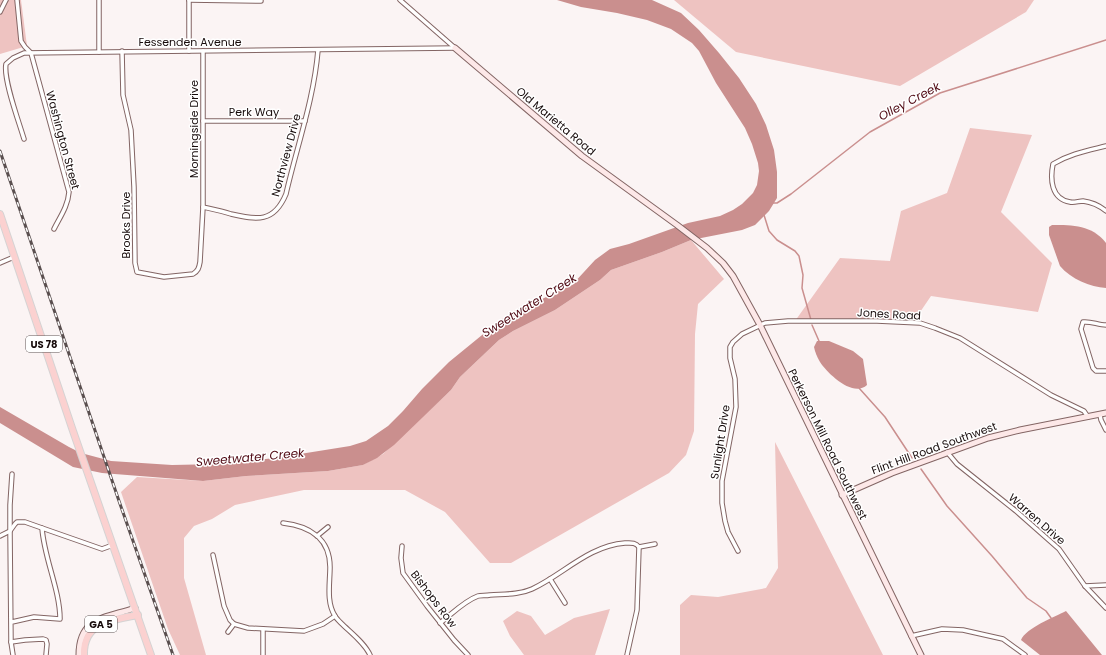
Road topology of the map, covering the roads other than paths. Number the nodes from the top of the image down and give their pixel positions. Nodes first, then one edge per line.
1 (6, 0) edge
2 (17, 0) edge
3 (99, 0) edge
4 (189, 0) edge
5 (400, 0) edge
6 (261, 1) edge
7 (0, 12) edge
8 (455, 48) junction
9 (318, 50) junction
10 (122, 51) junction
11 (189, 51) junction
12 (99, 52) junction
13 (203, 52) junction
14 (31, 53) junction
15 (305, 120) junction
16 (203, 121) junction
17 (24, 139) dead end
18 (1106, 146) edge
19 (203, 207) junction
20 (1106, 211) edge
21 (0, 214) edge
22 (54, 229) dead end
23 (707, 248) joint
24 (14, 257) junction
25 (0, 263) edge
26 (760, 325) junction
27 (1106, 326) edge
28 (1106, 371) edge
29 (1106, 414) edge
30 (1100, 415) junction
31 (1088, 417) junction
32 (1106, 430) edge
33 (947, 452) junction
34 (12, 474) dead end
35 (842, 495) junction
36 (283, 523) dead end
37 (328, 527) dead end
38 (42, 528) junction
39 (10, 531) junction
40 (0, 536) edge
41 (316, 536) junction
42 (655, 544) dead end
43 (112, 545) junction
44 (402, 546) dead end
45 (639, 547) junction
46 (738, 551) dead end
47 (213, 555) dead end
48 (550, 579) junction
49 (1106, 585) edge
50 (1085, 586) junction
51 (566, 603) dead end
52 (135, 608) junction
53 (1106, 608) edge
54 (138, 615) junction
55 (335, 616) junction
56 (12, 622) junction
57 (440, 623) junction
58 (234, 624) junction
59 (263, 629) junction
60 (228, 632) dead end
61 (911, 636) junction
62 (11, 642) junction
63 (13, 655) edge
64 (46, 655) edge
65 (79, 655) edge
66 (84, 655) edge
67 (152, 655) edge
68 (263, 655) edge
69 (370, 655) edge
70 (468, 655) edge
71 (627, 655) edge
72 (921, 655) edge
73 (1025, 655) edge

1 - 7 street
2 - 14 street, Washington Street
3 - 12 street
4 - 6 street
4 - 11 street
5 - 8 street, Old Marietta Road
8 - 9 street, Fessenden Avenue
8 - 23 street, Old Marietta Road
9 - 13 street, Fessenden Avenue
9 - 15 street, Northview Drive
10 - 11 street, Fessenden Avenue
10 - 12 street, Fessenden Avenue
10 - 19 street, Brooks Drive
11 - 13 street, Fessenden Avenue
12 - 14 street, Fessenden Avenue
13 - 16 street, Morningside Drive
14 - 17 street, Fessenden Avenue
14 - 22 street, Washington Street
15 - 16 street, Perk Way
15 - 19 street, Northview Drive
16 - 19 street, Morningside Drive
18 - 20 street
21 - 24 main road, US 78
23 - 26 street, Perkerson Mill Road Southwest
24 - 25 street
24 - 43 main road, US 78
26 - 31 street, Jones Road
26 - 35 street, Perkerson Mill Road Southwest
26 - 46 street, Sunlight Drive
27 - 28 street
29 - 30 street, Flint Hill Road Southwest
30 - 31 street, Flint Hill Road Southwest
30 - 32 street
31 - 33 street, Flint Hill Road Southwest
33 - 35 street, Flint Hill Road Southwest
33 - 50 street, Warren Drive
34 - 39 street
35 - 61 street, Perkerson Mill Road Southwest
36 - 41 street
37 - 41 street
38 - 39 street
38 - 43 street
38 - 56 street
39 - 40 street
39 - 56 street
41 - 55 street
42 - 45 street
43 - 52 main road, US 78
44 - 57 street, Bishops Row
45 - 48 street
45 - 71 street
47 - 58 street
48 - 51 street
48 - 57 street
49 - 50 street
50 - 53 street, Warren Drive
52 - 54 main road, US 78
52 - 65 street
54 - 66 main road, GA 5
54 - 67 main road, US 78
55 - 59 street
55 - 69 street
56 - 62 street
57 - 70 street, Bishops Row
58 - 59 street
58 - 60 street
59 - 68 street
61 - 72 street, Perkerson Mill Road Southwest
61 - 73 street
62 - 63 street
62 - 64 street

